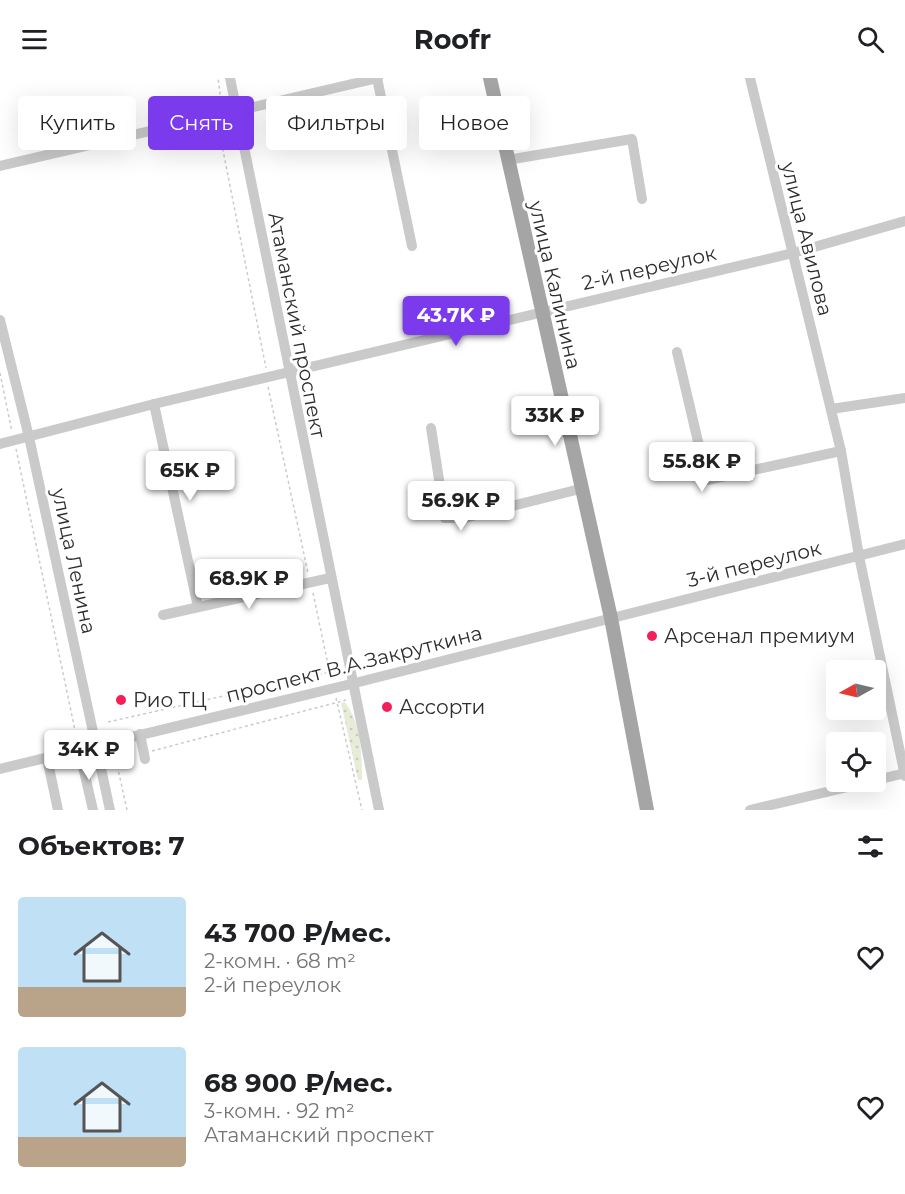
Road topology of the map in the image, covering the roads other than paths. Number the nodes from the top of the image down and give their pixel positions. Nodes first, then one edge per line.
1 (230, 78) edge
2 (377, 78) edge
3 (490, 78) edge
4 (750, 78) edge
5 (335, 83) edge
6 (233, 96) edge
7 (254, 104) edge
8 (148, 130) edge
9 (243, 150) edge
10 (507, 160) junction
11 (0, 166) edge
12 (642, 199) dead end
13 (905, 222) edge
14 (412, 246) dead end
15 (793, 253) junction
16 (542, 312) junction
17 (0, 320) edge
18 (677, 352) dead end
19 (288, 372) junction
20 (905, 398) edge
21 (154, 404) junction
22 (831, 409) junction
23 (431, 428) dead end
24 (29, 437) junction
25 (0, 444) edge
26 (841, 451) junction
27 (580, 489) junction
28 (905, 544) edge
29 (859, 556) junction
30 (330, 578) junction
31 (198, 607) junction
32 (163, 615) dead end
33 (611, 618) junction
34 (351, 684) junction
35 (140, 734) junction
36 (95, 745) junction
37 (145, 756) road end
38 (46, 758) junction
39 (81, 758) dead end
40 (0, 769) edge
41 (905, 774) edge
42 (886, 778) edge
43 (826, 792) edge
44 (58, 810) edge
45 (93, 810) edge
46 (110, 810) edge
47 (379, 810) edge
48 (647, 810) edge
49 (750, 810) edge

1 - 6 street, Атаманский проспект
2 - 5 street
2 - 14 street
3 - 10 main road, улица Калинина
4 - 15 street, улица Авилова
5 - 7 street
8 - 11 street
9 - 19 street, Атаманский проспект
10 - 12 street
10 - 16 main road, улица Калинина
13 - 15 street, 2-й переулок
15 - 16 street, 2-й переулок
15 - 22 street, улица Авилова
16 - 19 street, 2-й переулок
16 - 27 main road, улица Калинина
17 - 24 street, улица Ленина
18 - 26 street
19 - 21 street, 2-й переулок
19 - 30 street, Атаманский проспект
20 - 22 street
21 - 24 street, 2-й переулок
21 - 31 street
22 - 26 street, улица Авилова
23 - 27 street
24 - 25 street, 2-й переулок
24 - 36 street, улица Ленина
26 - 29 street, улица Авилова
27 - 33 main road, улица Калинина
28 - 29 street, 3-й переулок
29 - 33 street, 3-й переулок
29 - 41 street, улица Авилова
30 - 31 street
30 - 34 street, Атаманский проспект
31 - 32 street
33 - 34 street, проспект В.А.Закруткина
33 - 48 main road, улица Калинина
34 - 35 street, проспект В.А.Закруткина
34 - 47 street, Атаманский проспект
35 - 36 street, проспект В.А.Закруткина
35 - 37 street
36 - 38 street, проспект В.А.Закруткина
36 - 46 street, улица Ленина
38 - 40 street, проспект В.А.Закруткина
38 - 44 street
39 - 45 street
41 - 42 street
43 - 49 street

